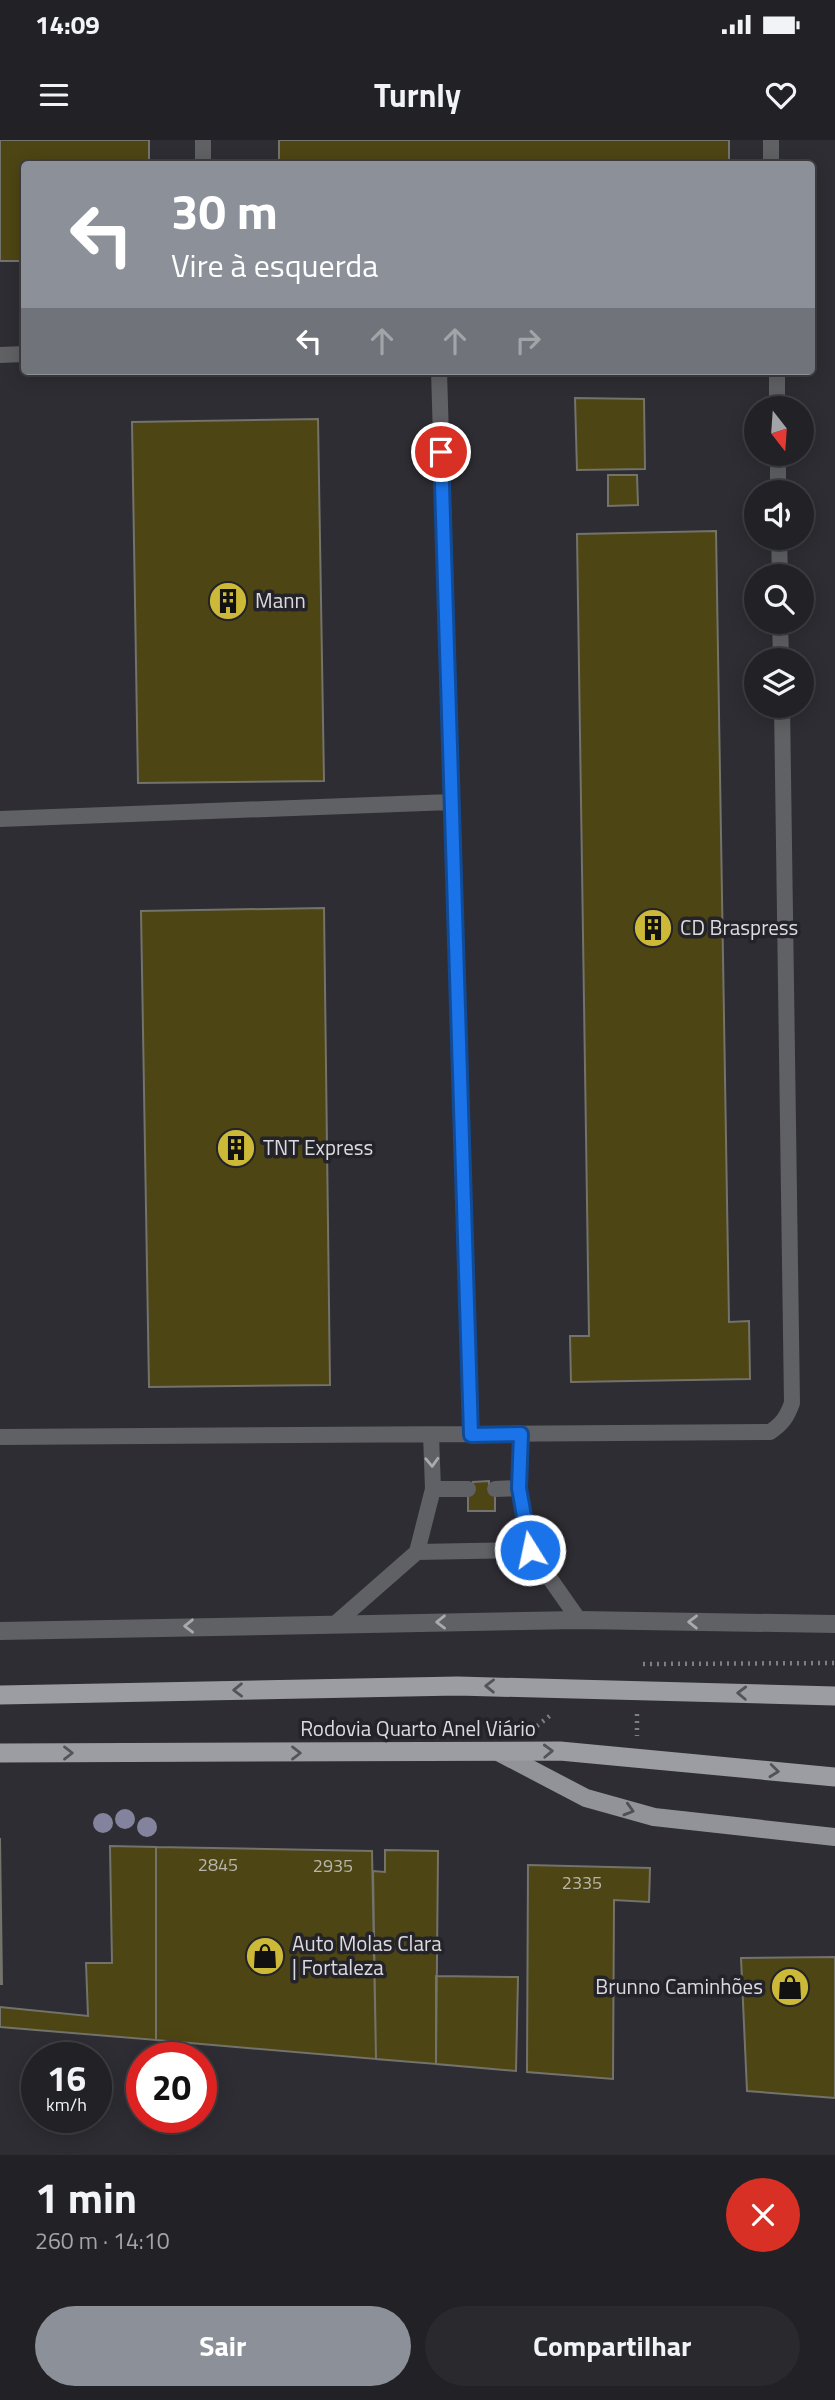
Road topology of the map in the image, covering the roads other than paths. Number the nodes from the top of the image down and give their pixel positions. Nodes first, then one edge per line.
1 (203, 140) edge
2 (771, 140) edge
3 (203, 161) edge
4 (771, 161) edge
5 (21, 354) edge
6 (0, 355) edge
7 (439, 375) edge
8 (777, 375) edge
9 (777, 396) edge
10 (782, 718) edge
11 (451, 802) junction
12 (0, 819) edge
13 (430, 1434) junction
14 (521, 1434) junction
15 (471, 1435) junction
16 (0, 1437) edge
17 (519, 1488) junction
18 (433, 1489) junction
19 (468, 1489) dead end
20 (495, 1489) dead end
21 (530, 1550) junction
22 (417, 1552) junction
23 (579, 1620) junction
24 (336, 1623) junction
25 (835, 1625) edge
26 (0, 1630) edge
27 (0, 1695) edge
28 (835, 1696) edge
29 (0, 1753) edge
30 (500, 1753) junction
31 (835, 1777) edge
32 (835, 1837) edge

1 - 3 lane
2 - 4 lane
5 - 6 lane
7 - 11 lane
8 - 9 lane
10 - 14 lane
11 - 12 lane
11 - 15 lane
13 - 15 lane
13 - 16 lane
13 -> 18 lane
14 - 15 lane
14 - 17 lane
17 - 20 lane
17 - 21 lane
18 - 19 lane
18 - 22 lane
21 - 22 lane
21 - 23 lane
22 - 24 lane
23 -> 24 street
25 -> 23 street
24 -> 26 street
28 -> 27 highway, Rodovia Quarto Anel Viário
29 -> 30 highway, Rodovia Quarto Anel Viário
30 -> 31 highway, Rodovia Quarto Anel Viário
30 -> 32 main road

